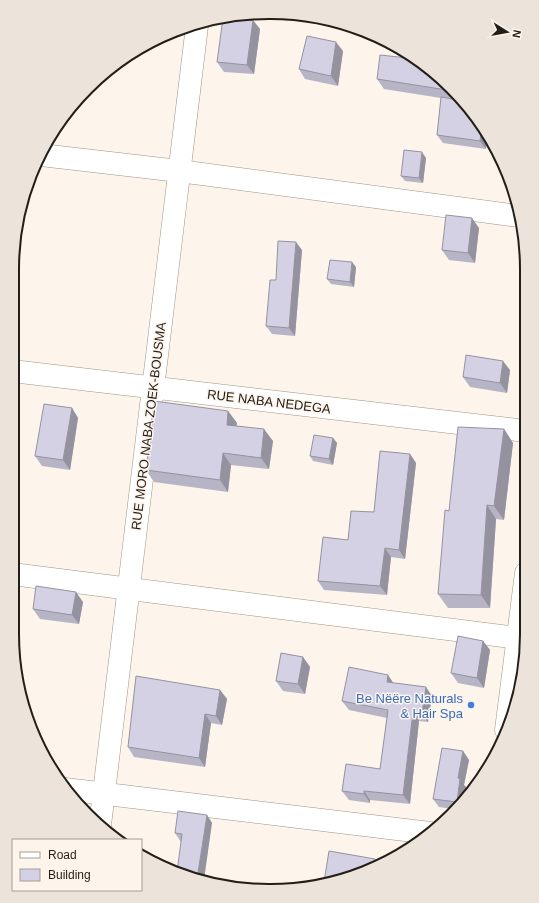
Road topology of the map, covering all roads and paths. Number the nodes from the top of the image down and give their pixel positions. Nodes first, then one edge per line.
1 (196, 30) edge
2 (47, 156) edge
3 (179, 171) junction
4 (514, 215) edge
5 (19, 372) edge
6 (153, 388) junction
7 (520, 430) edge
8 (19, 575) edge
9 (129, 589) junction
10 (520, 622) edge
11 (518, 638) junction
12 (519, 650) edge
13 (74, 790) edge
14 (104, 794) junction
15 (101, 819) edge
16 (422, 832) edge

1 - 3 street, RUE MORO NABA ZOEK-BOUSMA
2 - 3 street
3 - 4 street
3 - 6 street, RUE MORO NABA ZOEK-BOUSMA
5 - 6 street, RUE NABA NEDEGA
6 - 7 street, RUE NABA NEDEGA
6 - 9 street, RUE MORO NABA ZOEK-BOUSMA
8 - 9 street
9 - 11 street
9 - 14 street, RUE MORO NABA ZOEK-BOUSMA
10 - 11 street
11 - 12 street
13 - 14 street
14 - 15 street, RUE MORO NABA ZOEK-BOUSMA
14 - 16 street

